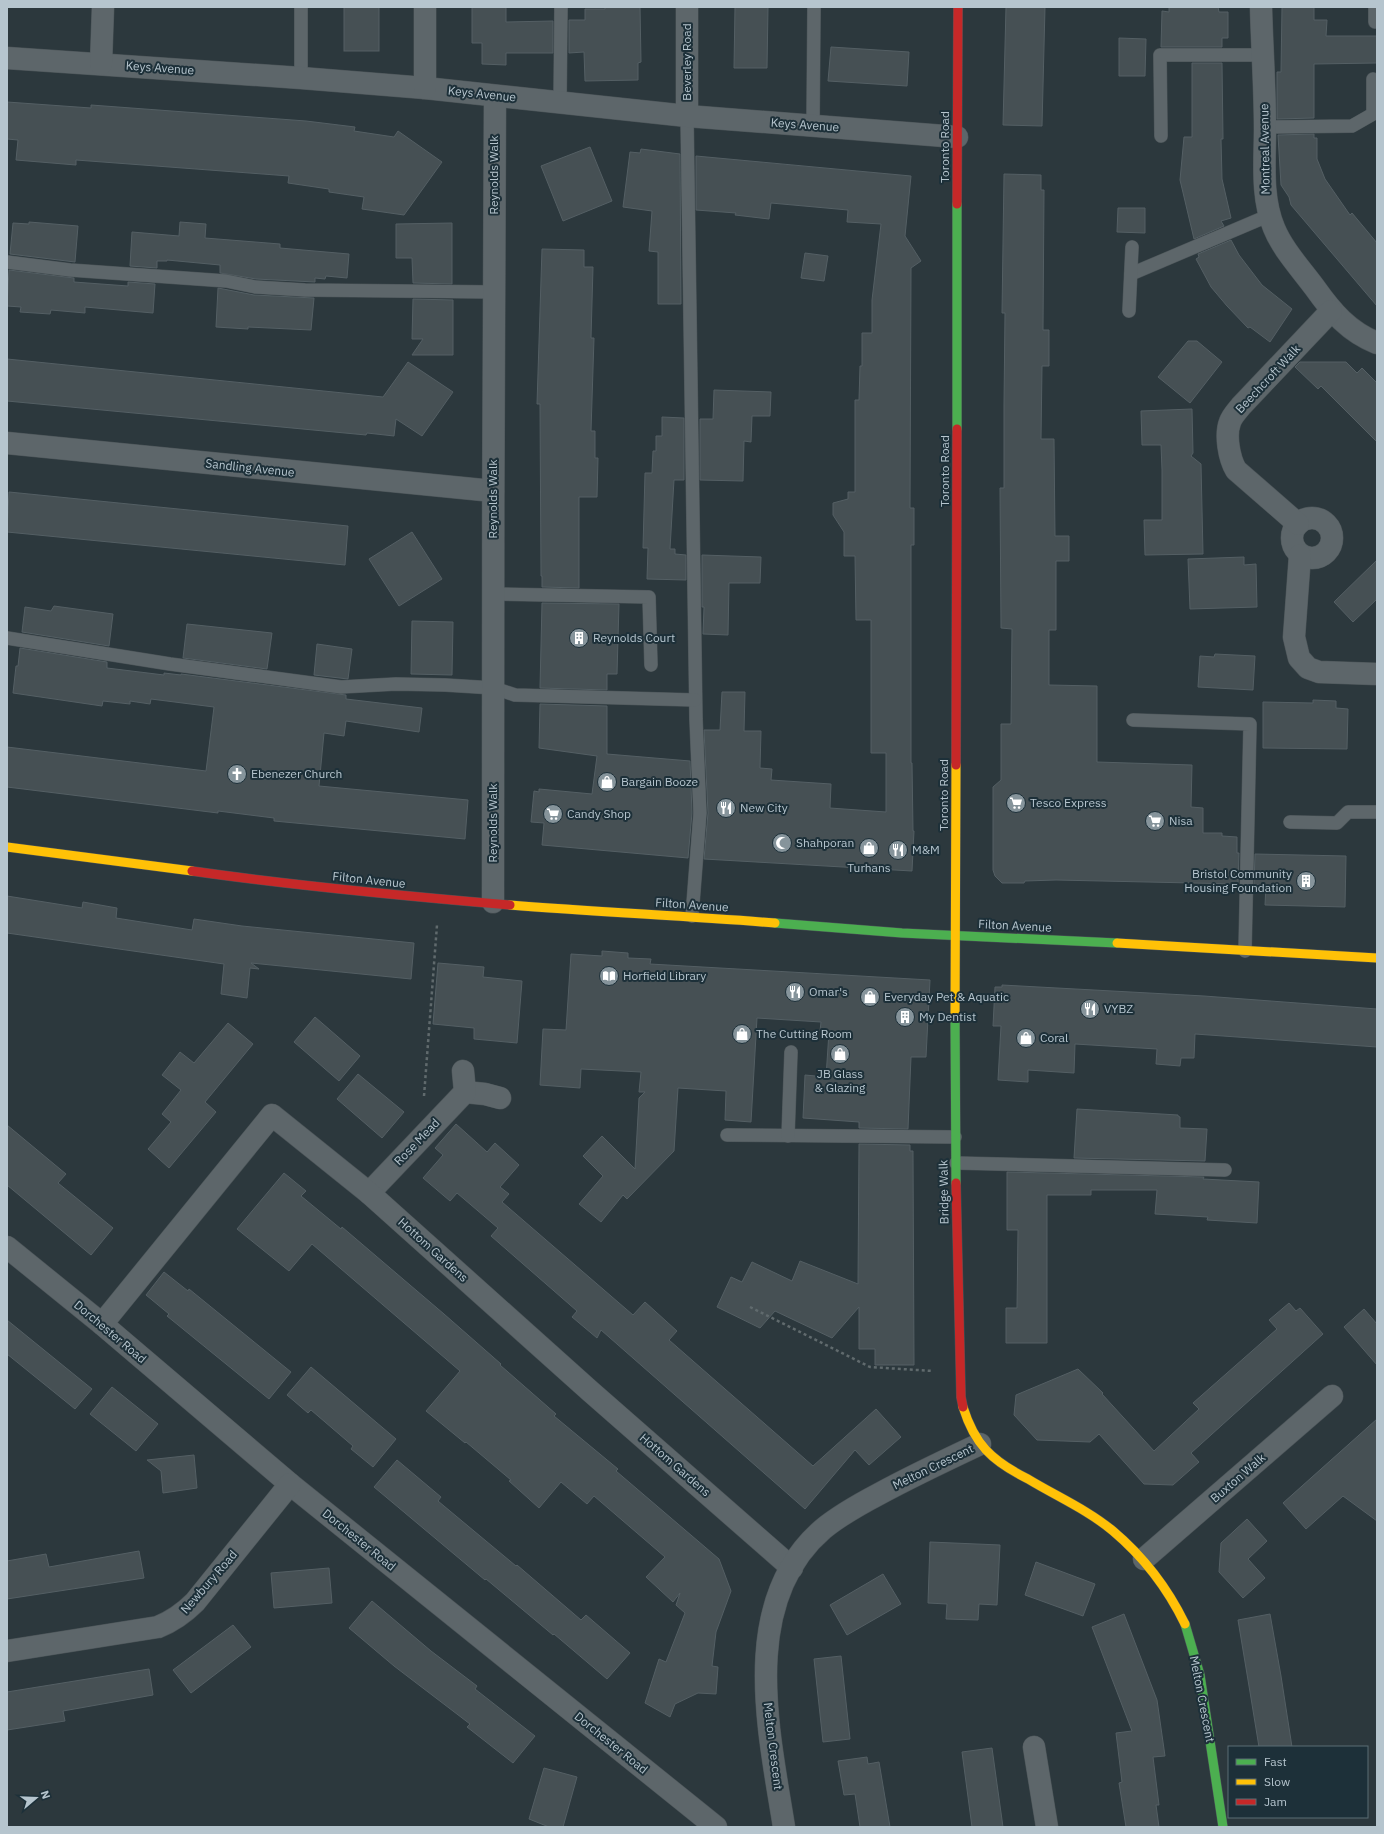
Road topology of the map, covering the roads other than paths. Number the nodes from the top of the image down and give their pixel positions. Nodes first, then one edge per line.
1 (103, 7) edge
2 (301, 7) edge
3 (425, 7) edge
4 (561, 7) edge
5 (687, 7) edge
6 (814, 7) edge
7 (958, 7) edge
8 (1261, 7) edge
9 (1375, 7) edge
10 (1375, 22) dead end
11 (1262, 55) junction
12 (7, 58) edge
13 (101, 64) junction
14 (301, 78) junction
15 (1373, 78) dead end
16 (425, 88) junction
17 (495, 96) junction
18 (560, 103) junction
19 (687, 116) junction
20 (814, 125) junction
21 (1265, 127) junction
22 (1160, 136) dead end
23 (957, 137) junction
24 (1270, 215) junction
25 (1132, 247) dead end
26 (7, 262) edge
27 (1131, 274) junction
28 (494, 292) junction
29 (1129, 310) dead end
30 (1331, 311) junction
31 (1377, 344) edge
32 (7, 443) edge
33 (492, 491) junction
34 (1298, 524) junction
35 (1300, 555) junction
36 (493, 594) junction
37 (7, 638) edge
38 (651, 665) dead end
39 (1377, 674) edge
40 (494, 688) junction
41 (695, 700) junction
42 (1133, 720) dead end
43 (1377, 812) edge
44 (1290, 822) dead end
45 (7, 847) edge
46 (493, 902) junction
47 (692, 916) junction
48 (956, 935) junction
49 (1246, 951) junction
50 (1377, 958) edge
51 (790, 1052) dead end
52 (500, 1098) dead end
53 (727, 1135) dead end
54 (788, 1136) junction
55 (956, 1138) junction
56 (956, 1163) junction
57 (1225, 1170) dead end
58 (369, 1193) junction
59 (7, 1247) edge
60 (102, 1324) junction
61 (1332, 1396) dead end
62 (980, 1444) junction
63 (290, 1484) junction
64 (1144, 1560) junction
65 (792, 1568) junction
66 (7, 1651) edge
67 (1034, 1747) dead end
68 (716, 1827) edge
69 (784, 1827) edge
70 (1047, 1827) edge
71 (1223, 1827) edge

1 - 13 street
2 - 14 lane
3 - 16 street
4 - 18 lane
5 - 19 street, Beverley Road
6 - 20 lane
7 - 23 street, Toronto Road
8 - 11 street, Montreal Avenue
9 - 10 lane
11 - 21 street, Montreal Avenue
11 - 22 lane
12 - 13 street, Keys Avenue
13 - 14 street, Keys Avenue
14 - 16 street, Keys Avenue
15 - 21 lane
16 - 17 street, Keys Avenue
17 - 18 street, Keys Avenue
17 - 28 street, Reynolds Walk
18 - 19 street, Keys Avenue
19 - 20 street, Keys Avenue
19 - 41 lane
20 - 23 street, Keys Avenue
21 - 24 street, Montreal Avenue
23 - 48 street, Toronto Road
24 - 27 lane
24 - 30 street, Montreal Avenue
25 - 27 lane
26 - 28 lane
27 - 29 lane
28 - 33 street, Reynolds Walk
30 - 31 street, Montreal Avenue
30 - 34 street, Beechcroft Walk
32 - 33 street, Sandling Avenue
33 - 36 street, Reynolds Walk
34 - 35 street
34 - 35 street
35 - 39 street
36 - 38 lane
36 - 40 street, Reynolds Walk
37 - 40 lane
40 - 41 lane
40 - 46 street, Reynolds Walk
41 - 47 lane
42 - 49 lane
43 - 44 lane
45 - 46 street, Filton Avenue
46 - 47 street, Filton Avenue
47 - 48 street, Filton Avenue
48 - 49 street, Filton Avenue
48 - 55 street, Bridge Walk
49 - 50 street, Filton Avenue
51 - 54 lane
52 - 58 street, Rose Mead
53 - 54 lane
54 - 55 lane
55 - 56 street, Bridge Walk
56 - 57 lane
56 - 62 street, Bridge Walk
58 - 60 street, Hottom Gardens
58 - 65 street, Hottom Gardens
59 - 60 street, Dorchester Road
60 - 63 street, Dorchester Road
61 - 64 street, Buxton Walk
62 - 64 street, Melton Crescent
62 - 65 street, Melton Crescent
63 - 66 street, Newbury Road
63 - 68 street, Dorchester Road
64 - 71 street, Melton Crescent
65 - 69 street, Melton Crescent
67 - 70 street

